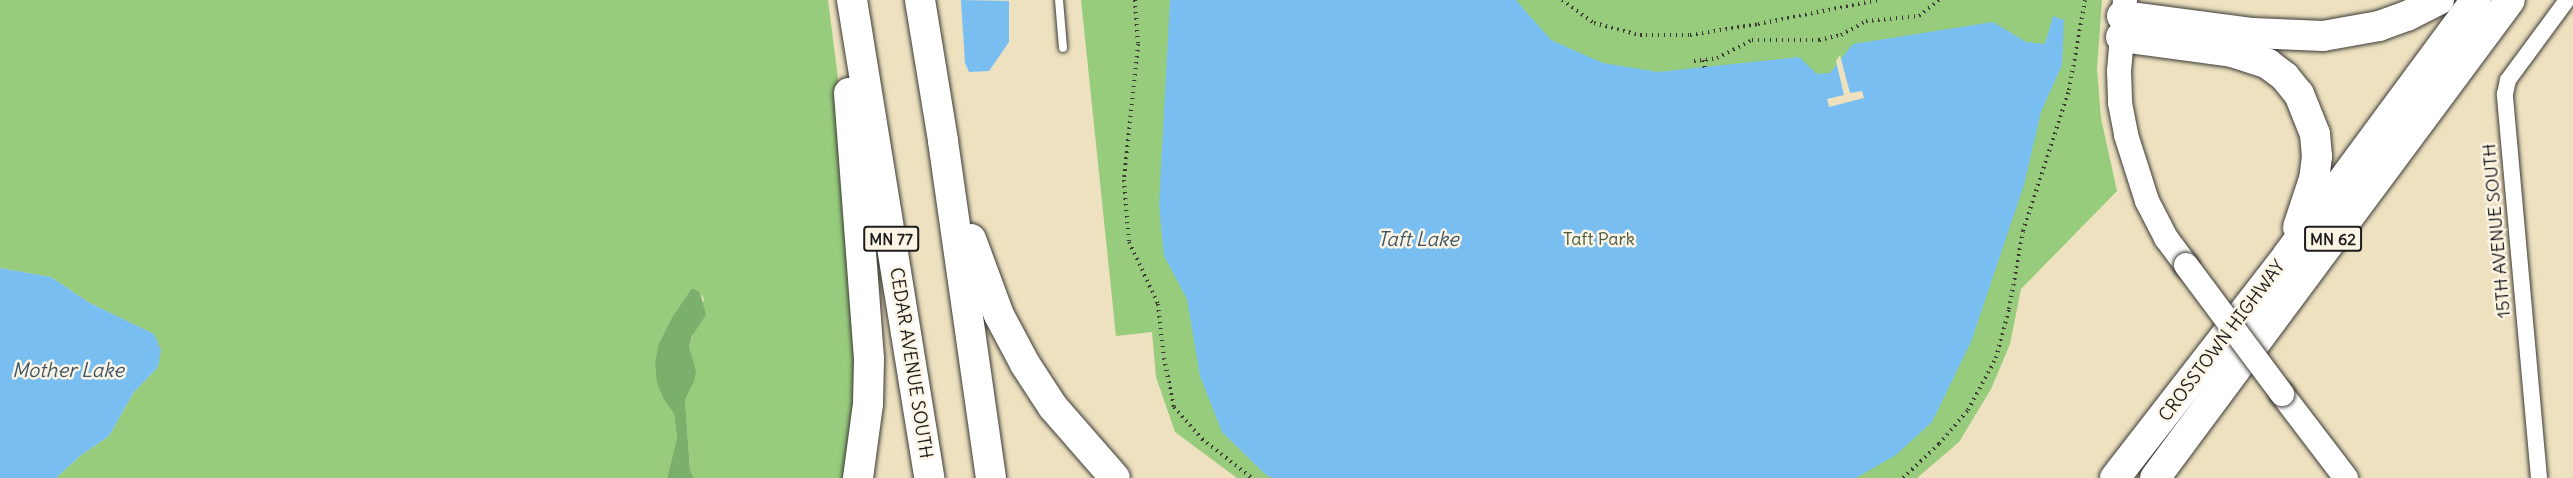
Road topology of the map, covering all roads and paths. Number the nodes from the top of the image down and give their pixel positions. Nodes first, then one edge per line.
1 (842, 0) edge
2 (852, 0) edge
3 (920, 0) edge
4 (1059, 0) edge
5 (1135, 0) edge
6 (1562, 0) edge
7 (1878, 0) edge
8 (1939, 0) edge
9 (2085, 0) edge
10 (2439, 0) edge
11 (2476, 0) edge
12 (2510, 0) edge
13 (2567, 0) edge
14 (2123, 18) edge
15 (1063, 48) dead end
16 (1704, 60) junction
17 (1694, 61) dead end
18 (1705, 69) dead end
19 (944, 141) junction
20 (2287, 256) junction
21 (2139, 451) junction
22 (858, 478) edge
23 (928, 478) edge
24 (991, 478) edge
25 (1115, 478) edge
26 (1252, 478) edge
27 (1903, 478) edge
28 (2108, 478) edge
29 (2115, 478) edge
30 (2155, 478) edge
31 (2346, 478) edge
32 (2539, 478) edge

1 - 22 highway
2 - 23 highway, CEDAR AVENUE SOUTH / MN 77
3 - 19 highway
4 - 15 lane
5 - 26 path
6 - 7 path
8 - 16 path
9 - 27 path
10 - 14 highway
11 - 20 highway, CROSSTOWN HIGHWAY / MN 62
12 - 30 highway, CROSSTOWN HIGHWAY / MN 62
13 - 32 street, 15TH AVENUE SOUTH
14 - 20 highway
14 - 31 street, bridge
16 - 17 path
16 - 18 path
19 - 24 highway
19 - 25 highway
20 - 21 highway, CROSSTOWN HIGHWAY / MN 62
21 - 28 highway
21 - 29 highway, CROSSTOWN HIGHWAY / MN 62

